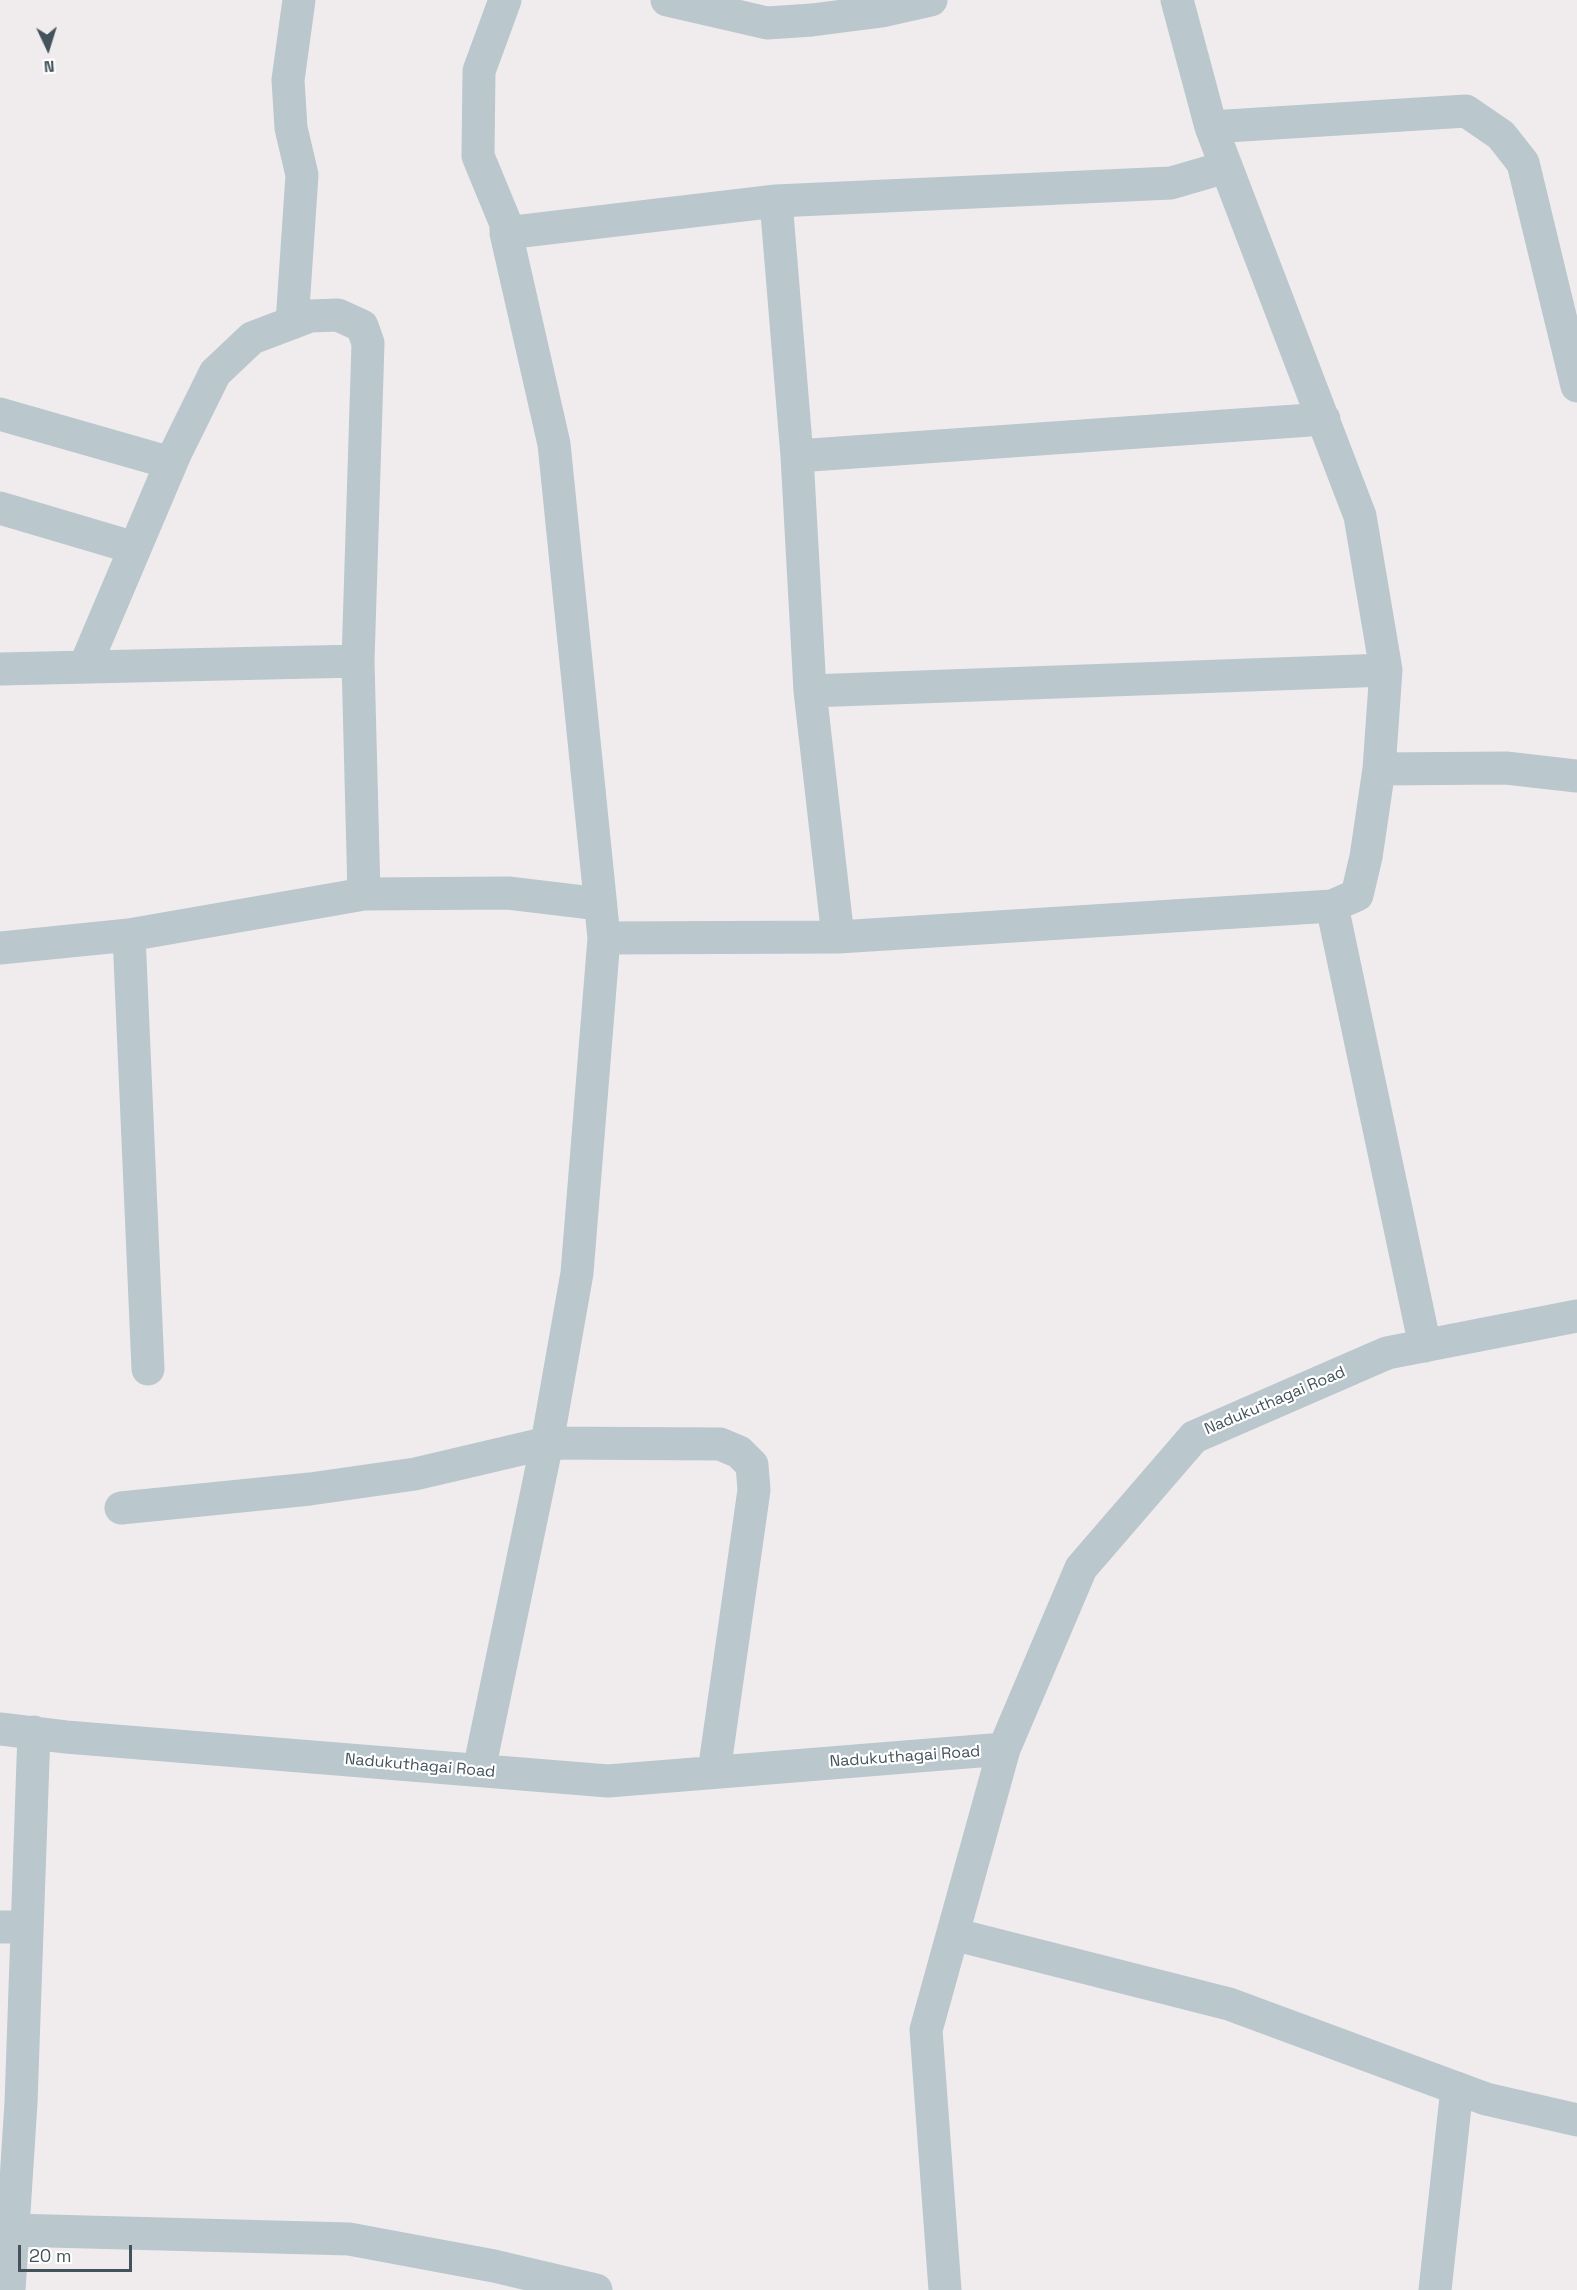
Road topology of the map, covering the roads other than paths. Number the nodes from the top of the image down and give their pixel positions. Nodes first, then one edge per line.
1 (299, 0) edge
2 (505, 0) edge
3 (667, 0) edge
4 (931, 0) edge
5 (1177, 0) edge
6 (1211, 127) junction
7 (1226, 167) junction
8 (776, 201) junction
9 (506, 233) junction
10 (292, 323) junction
11 (1577, 386) edge
12 (0, 414) edge
13 (1324, 419) junction
14 (797, 456) junction
15 (171, 464) junction
16 (0, 508) edge
17 (135, 548) junction
18 (358, 661) junction
19 (85, 666) junction
20 (0, 669) edge
21 (1386, 670) junction
22 (810, 691) junction
23 (1379, 769) junction
24 (1577, 776) edge
25 (364, 894) junction
26 (600, 904) junction
27 (1332, 906) junction
28 (129, 935) junction
29 (838, 937) junction
30 (604, 938) junction
31 (0, 948) edge
32 (1577, 1316) edge
33 (1425, 1346) junction
34 (148, 1369) dead end
35 (547, 1443) junction
36 (121, 1508) dead end
37 (0, 1729) edge
38 (34, 1732) junction
39 (1004, 1749) junction
40 (479, 1770) junction
41 (714, 1772) junction
42 (14, 1927) edge
43 (953, 1934) junction
44 (1457, 2088) junction
45 (10, 2103) edge
46 (1577, 2120) edge
47 (12, 2230) junction
48 (9, 2290) edge
49 (596, 2290) edge
50 (945, 2290) edge
51 (1435, 2290) edge

1 - 10 street
2 - 9 street
3 - 4 street
5 - 6 street
6 - 7 street
6 - 11 street
7 - 8 street
7 - 13 street
8 - 9 street
8 - 14 street
9 - 26 street
10 - 15 street
10 - 18 street
12 - 15 street
13 - 14 street
13 - 21 street
14 - 22 street
15 - 17 street
16 - 17 street
17 - 19 street
18 - 19 street
18 - 25 street
19 - 20 street
21 - 22 street
21 - 23 street
22 - 29 street
23 - 24 street
23 - 27 street
25 - 26 street
25 - 28 street
26 - 30 street
27 - 29 street
27 - 33 street
28 - 31 street
28 - 34 street
29 - 30 street
30 - 35 street
32 - 33 street, Nadukuthagai Road
33 - 39 street, Nadukuthagai Road
35 - 36 street
35 - 40 street
35 - 41 street
37 - 38 street, Nadukuthagai Road
38 - 40 street, Nadukuthagai Road
38 - 42 street
39 - 41 street, Nadukuthagai Road
39 - 43 street
40 - 41 street, Nadukuthagai Road
42 - 45 street
43 - 44 street
43 - 50 street
44 - 46 street
44 - 51 street
45 - 47 street
47 - 48 street
47 - 49 street

